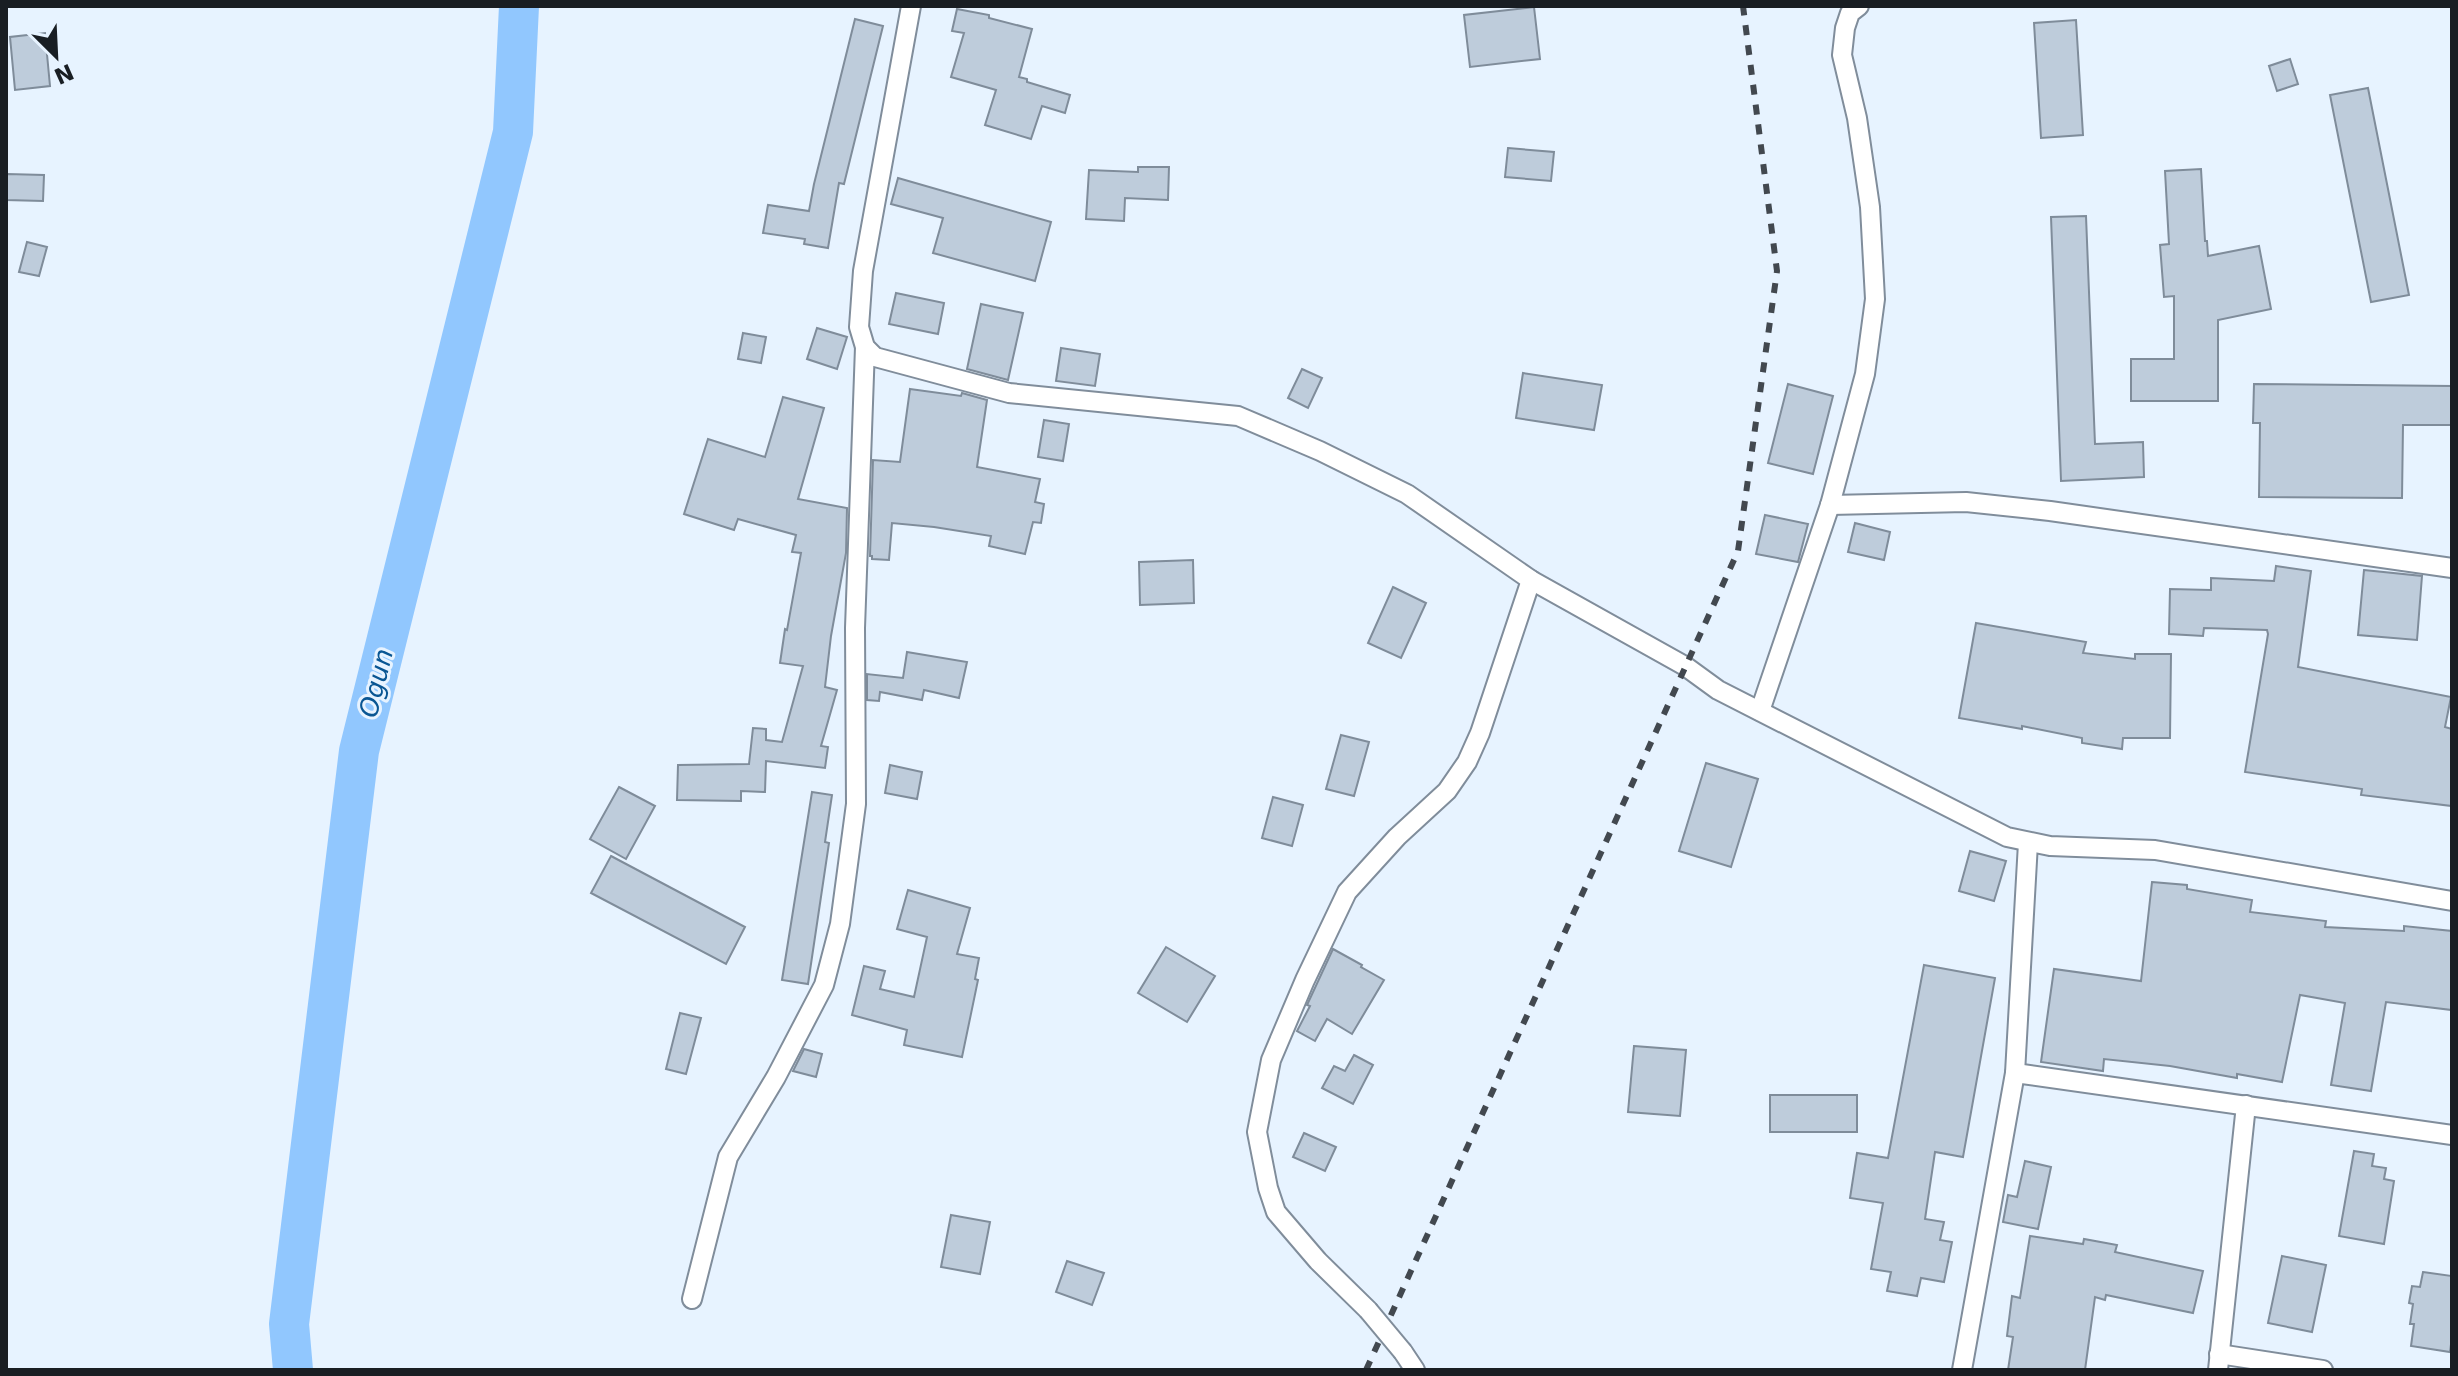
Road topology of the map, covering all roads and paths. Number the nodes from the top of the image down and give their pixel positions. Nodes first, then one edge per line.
1 (911, 6) edge
2 (1859, 6) edge
3 (865, 347) junction
4 (1830, 505) junction
5 (2452, 568) edge
6 (1531, 580) junction
7 (1760, 711) junction
8 (2028, 843) junction
9 (2452, 901) edge
10 (2015, 1073) junction
11 (2246, 1105) junction
12 (2452, 1135) edge
13 (692, 1299) dead end
14 (2218, 1362) edge
15 (1415, 1370) edge
16 (1962, 1370) edge
17 (2323, 1370) edge

1 - 3 street
2 - 4 street
3 - 6 street
3 - 13 street
4 - 5 street
4 - 7 street
6 - 7 street
6 - 15 street, bridge
7 - 8 street
8 - 9 street
8 - 10 street
10 - 11 street
10 - 16 street
11 - 12 street
11 - 14 street
14 - 17 street

